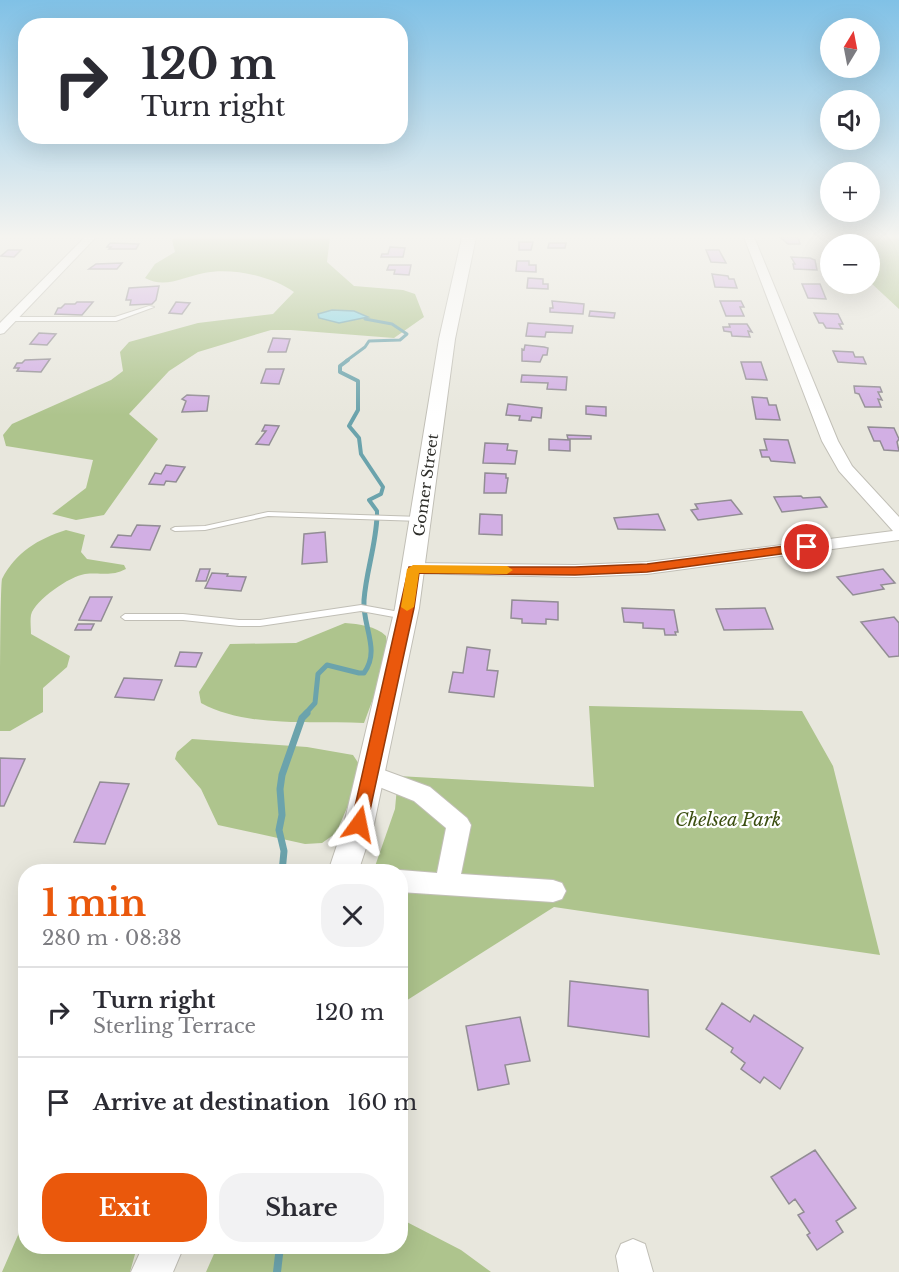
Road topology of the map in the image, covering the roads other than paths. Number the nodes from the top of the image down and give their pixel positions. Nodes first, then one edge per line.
1 (33, 296) edge
2 (456, 296) edge
3 (773, 296) edge
4 (151, 307) dead end
5 (11, 319) junction
6 (0, 330) edge
7 (421, 519) junction
8 (899, 527) edge
9 (174, 529) dead end
10 (899, 535) edge
11 (413, 569) junction
12 (405, 616) junction
13 (125, 617) dead end
14 (370, 774) junction
15 (346, 864) edge
16 (408, 882) edge
17 (447, 884) junction
18 (553, 891) dead end
19 (160, 1254) edge
20 (152, 1272) edge

1 - 5 street
2 - 7 street, Gomer Street
3 - 8 street
4 - 5 lane
5 - 6 street
7 - 9 lane
7 - 11 street, Gomer Street
10 - 11 street
11 - 12 street, Gomer Street
12 - 13 lane
12 - 14 street, Gomer Street
14 - 15 street, Gomer Street
14 - 17 street
16 - 17 street
17 - 18 street
19 - 20 street

